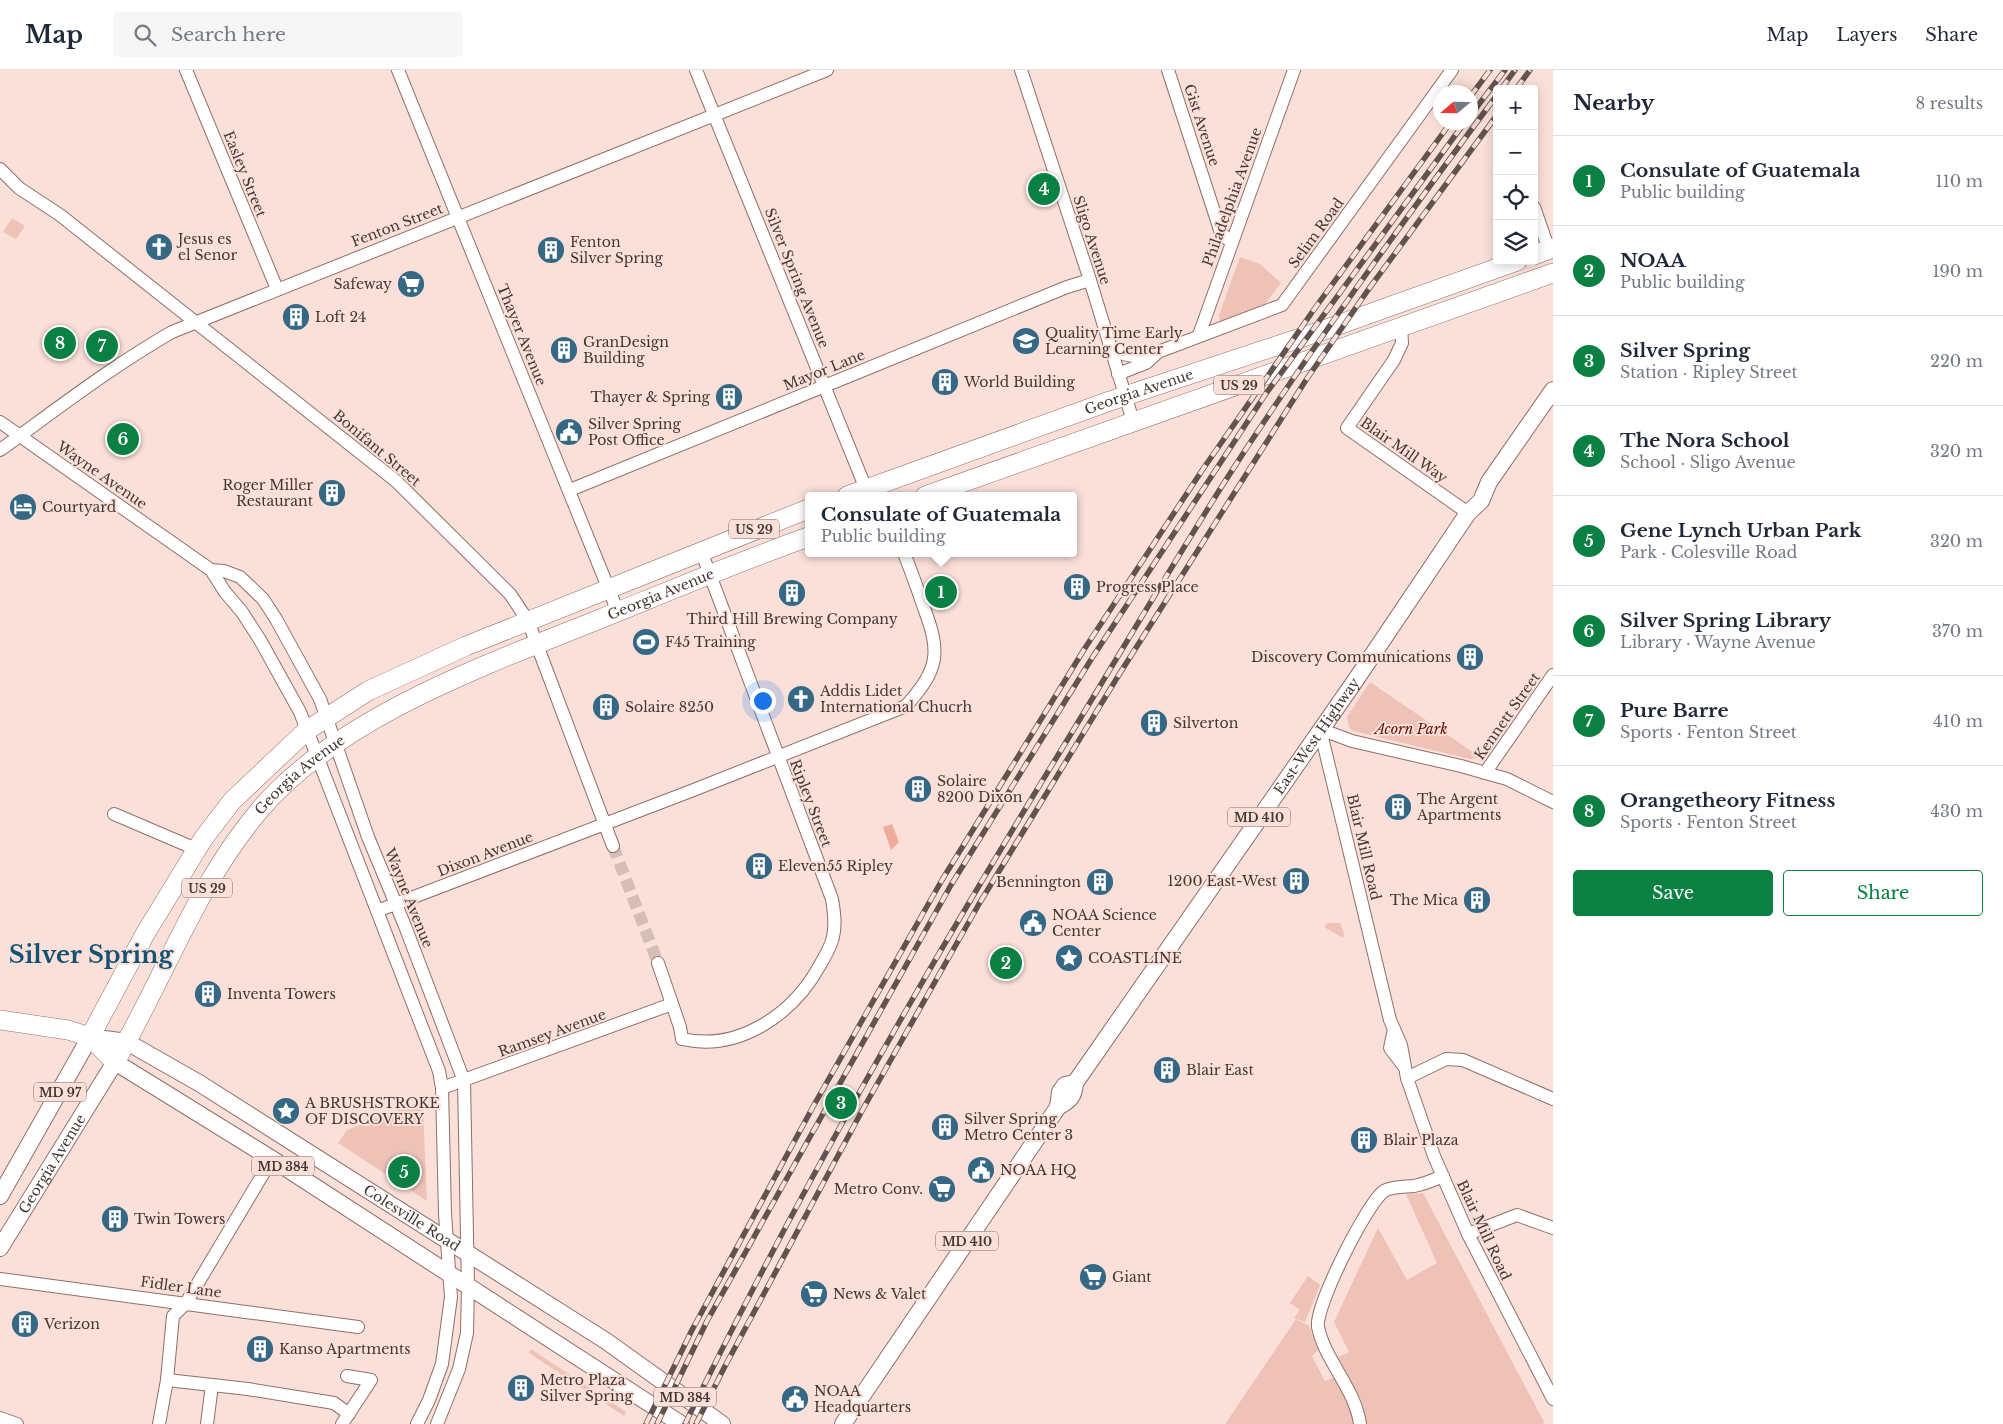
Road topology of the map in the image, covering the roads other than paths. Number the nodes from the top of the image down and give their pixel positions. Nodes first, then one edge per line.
1 (186, 70) edge
2 (398, 70) edge
3 (696, 70) edge
4 (827, 70) edge
5 (1021, 70) edge
6 (1168, 70) edge
7 (1294, 70) edge
8 (1452, 70) edge
9 (715, 117) junction
10 (0, 169) edge
11 (458, 218) junction
12 (1537, 220) edge
13 (1231, 242) junction
14 (1545, 251) edge
15 (1506, 265) edge
16 (1553, 273) edge
17 (1090, 280) junction
18 (277, 289) junction
19 (196, 322) junction
20 (1401, 327) junction
21 (1199, 335) junction
22 (1109, 345) junction
23 (1158, 352) junction
24 (1118, 374) junction
25 (825, 386) junction
26 (1553, 390) edge
27 (1125, 396) junction
28 (1133, 421) junction
29 (0, 422) edge
30 (20, 435) junction
31 (1017, 435) junction
32 (0, 450) edge
33 (1026, 460) junction
34 (570, 490) junction
35 (869, 492) edge
36 (936, 492) edge
37 (805, 509) edge
38 (1469, 511) junction
39 (805, 538) edge
40 (701, 551) junction
41 (905, 557) edge
42 (211, 570) junction
43 (710, 575) junction
44 (608, 588) junction
45 (618, 612) junction
46 (528, 621) junction
47 (536, 645) junction
48 (1553, 675) edge
49 (326, 717) junction
50 (1320, 730) junction
51 (306, 731) junction
52 (336, 744) junction
53 (777, 756) junction
54 (318, 758) junction
55 (1485, 773) junction
56 (1553, 802) edge
57 (114, 814) dead end
58 (604, 824) junction
59 (613, 846) tunnel mouth
60 (196, 849) junction
61 (396, 905) junction
62 (377, 911) junction
63 (658, 963) tunnel mouth
64 (672, 1004) junction
65 (0, 1020) edge
66 (90, 1036) junction
67 (127, 1042) junction
68 (115, 1062) junction
69 (1406, 1072) junction
70 (464, 1081) junction
71 (442, 1088) junction
72 (1553, 1099) edge
73 (272, 1159) junction
74 (1443, 1176) junction
75 (0, 1196) edge
76 (1553, 1228) edge
77 (1468, 1234) junction
78 (447, 1241) junction
79 (0, 1248) edge
80 (467, 1253) junction
81 (450, 1274) junction
82 (0, 1279) edge
83 (468, 1286) junction
84 (186, 1302) junction
85 (358, 1327) dead end
86 (347, 1376) dead end
87 (167, 1380) junction
88 (212, 1385) junction
89 (1553, 1399) edge
90 (0, 1418) edge
91 (345, 1419) edge
92 (17, 1424) edge
93 (159, 1424) edge
94 (207, 1424) edge
95 (417, 1424) edge
96 (437, 1424) edge
97 (681, 1424) edge
98 (722, 1424) edge
99 (843, 1424) edge
100 (1360, 1424) edge

1 - 18 street, Easley Street
2 - 11 street, Thayer Avenue
3 - 9 street, Silver Spring Avenue
4 - 9 street, Fenton Street
5 - 17 street, Sligo Avenue
6 - 13 street, Gist Avenue
7 - 13 street, Philadelphia Avenue
8 - 21 street, Selim Road
9 - 11 street, Fenton Street
9 - 25 street, Silver Spring Avenue
10 - 19 street, Bonifant Street
11 - 18 street, Fenton Street
11 - 34 street, Thayer Avenue
12 - 14 street
13 - 21 street, Philadelphia Avenue
15 - 27 highway, Georgia Avenue / US 29
16 - 20 highway, Georgia Avenue / US 29
17 - 22 street, Sligo Avenue
17 - 25 street, Mayor Lane
18 - 19 street, Fenton Street
19 - 30 street, Fenton Street
19 - 46 street, Bonifant Street
20 - 28 highway, Georgia Avenue / US 29
20 - 38 street, Blair Mill Way
21 - 23 street, Selim Road
22 - 23 street, Selim Road
22 - 24 street, Sligo Avenue
23 - 24 street, Selim Road
24 - 27 street, Sligo Avenue
25 - 34 street, Mayor Lane
25 - 35 street, Silver Spring Avenue
26 - 38 main road, East-West Highway / MD 410
27 - 28 street, Sligo Avenue
27 - 31 highway, Georgia Avenue / US 29
28 - 33 highway, Georgia Avenue / US 29
29 - 30 street, Wayne Avenue
30 - 32 street, Fenton Street
30 - 42 street, Wayne Avenue
31 - 33 highway
31 - 35 highway, Georgia Avenue / US 29
33 - 36 highway, Georgia Avenue / US 29
34 - 44 street, Thayer Avenue
37 - 40 highway, Georgia Avenue / US 29
38 - 50 main road, East-West Highway / MD 410
39 - 43 highway, Georgia Avenue / US 29
40 - 43 street, Ripley Street
40 - 44 highway, Georgia Avenue / US 29
41 - 53 street, Dixon Avenue
42 - 49 street, Wayne Avenue
42 - 51 street, Wayne Avenue
43 - 45 highway, Georgia Avenue / US 29
43 - 53 street, Ripley Street
44 - 45 street, Thayer Avenue
44 - 46 highway, Georgia Avenue / US 29
45 - 47 highway, Georgia Avenue / US 29
46 - 47 street, Bonifant Street
46 - 49 highway, Georgia Avenue / US 29
47 - 52 highway, Georgia Avenue / US 29
47 - 58 street, Bonifant Street
48 - 55 street, Kennett Street
49 - 51 highway, Georgia Avenue / US 29
49 - 52 street, Wayne Avenue
50 - 55 street
50 - 69 street, Blair Mill Road
50 - 99 main road, East-West Highway / MD 410
51 - 54 street, Wayne Avenue
51 - 60 highway, Georgia Avenue / US 29
52 - 54 highway, Georgia Avenue / US 29
52 - 61 street, Wayne Avenue
53 - 58 street, Dixon Avenue
53 - 64 street, Ripley Street
54 - 62 street, Wayne Avenue
54 - 67 highway, Georgia Avenue / US 29
55 - 56 street
57 - 60 street
58 - 59 street, Bonifant Street
58 - 61 street, Dixon Avenue
60 - 66 highway, Georgia Avenue / US 29
61 - 62 street, Dixon Avenue
61 - 70 street, Wayne Avenue
62 - 71 street, Wayne Avenue
63 - 64 street
64 - 70 street, Ramsey Avenue
65 - 66 highway, Colesville Road
66 - 67 main road, Colesville Road / MD 384
66 - 68 highway, Colesville Road
66 - 75 main road, Georgia Avenue / MD 97
67 - 68 highway, Georgia Avenue / US 29
67 - 78 main road, Colesville Road / MD 384
68 - 73 main road, Colesville Road / MD 384
68 - 79 main road, Georgia Avenue / MD 97
69 - 72 street
69 - 74 street, Blair Mill Road
70 - 71 street, Ramsey Avenue
70 - 80 street, Wayne Avenue
71 - 78 street, Wayne Avenue
73 - 81 main road, Colesville Road / MD 384
73 - 84 street
74 - 77 street, Blair Mill Road
74 - 100 street
76 - 77 street
77 - 89 street, Blair Mill Road
78 - 80 main road, Colesville Road / MD 384
78 - 81 street, Wayne Avenue
80 - 83 street, Wayne Avenue
80 - 98 main road, Colesville Road / MD 384
81 - 83 main road, Colesville Road / MD 384
81 - 95 street, Wayne Avenue
82 - 84 street, Fidler Lane
83 - 96 street, Wayne Avenue
83 - 97 main road, Colesville Road / MD 384
84 - 85 street, Fidler Lane
84 - 87 street
86 - 91 street
87 - 88 street
87 - 93 street
88 - 91 street
88 - 94 street
90 - 92 street

